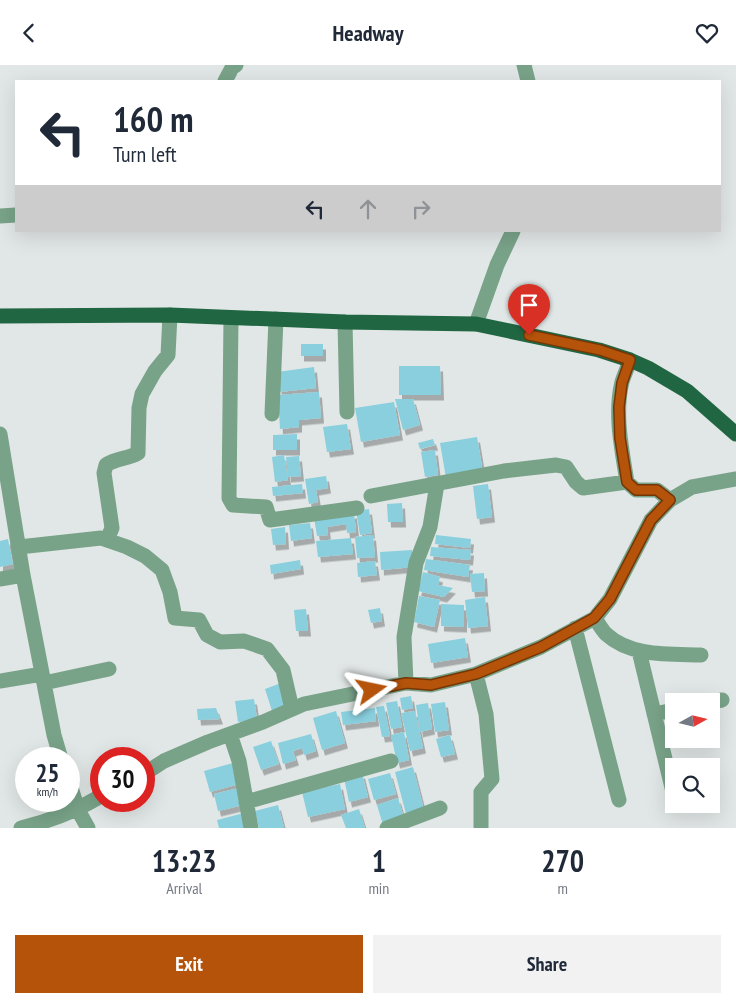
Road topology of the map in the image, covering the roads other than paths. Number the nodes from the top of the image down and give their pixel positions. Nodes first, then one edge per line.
1 (236, 65) edge
2 (524, 65) edge
3 (226, 80) edge
4 (528, 80) edge
5 (15, 215) edge
6 (0, 216) edge
7 (513, 232) edge
8 (170, 315) junction
9 (0, 316) edge
10 (231, 317) junction
11 (276, 319) junction
12 (345, 322) junction
13 (476, 324) junction
14 (630, 360) junction
15 (347, 412) dead end
16 (272, 414) dead end
17 (0, 434) edge
18 (736, 434) edge
19 (736, 479) edge
20 (627, 482) junction
21 (437, 484) junction
22 (371, 496) dead end
23 (670, 500) junction
24 (356, 508) dead end
25 (107, 540) junction
26 (19, 547) junction
27 (23, 575) junction
28 (0, 579) edge
29 (594, 618) junction
30 (575, 628) junction
31 (639, 651) junction
32 (701, 655) dead end
33 (109, 669) dead end
34 (476, 674) junction
35 (43, 679) junction
36 (0, 681) edge
37 (406, 683) junction
38 (292, 709) junction
39 (665, 712) edge
40 (654, 714) junction
41 (230, 733) junction
42 (58, 747) edge
43 (665, 759) edge
44 (391, 761) dead end
45 (155, 767) edge
46 (619, 800) dead end
47 (246, 802) junction
48 (440, 808) dead end
49 (72, 812) edge
50 (79, 812) edge
51 (21, 828) edge
52 (88, 828) edge
53 (250, 828) edge
54 (387, 828) edge
55 (481, 828) edge

1 - 3 street
2 - 4 street
5 - 6 street
7 - 13 street
8 - 9 main road
8 - 10 main road
8 - 25 street
10 - 11 main road
10 - 24 street
11 - 12 main road
11 - 16 street
12 - 13 main road
12 - 15 street
13 - 14 main road
14 - 18 main road
14 - 20 street
17 - 26 street
19 - 23 street
20 - 21 street
20 - 23 street
21 - 22 street
21 - 37 street
23 - 29 street
25 - 26 street
25 - 38 street
26 - 27 street
27 - 28 street
27 - 35 street
29 - 30 street
29 - 31 street
30 - 34 street
30 - 46 street
31 - 32 street
31 - 40 street
33 - 35 street
34 - 37 street
34 - 55 street
35 - 36 street
35 - 42 street
37 - 38 street
38 - 41 street
39 - 40 street
40 - 43 street
41 - 45 street
41 - 47 street
44 - 47 street
47 - 53 street
48 - 54 street
49 - 51 street
50 - 52 street

